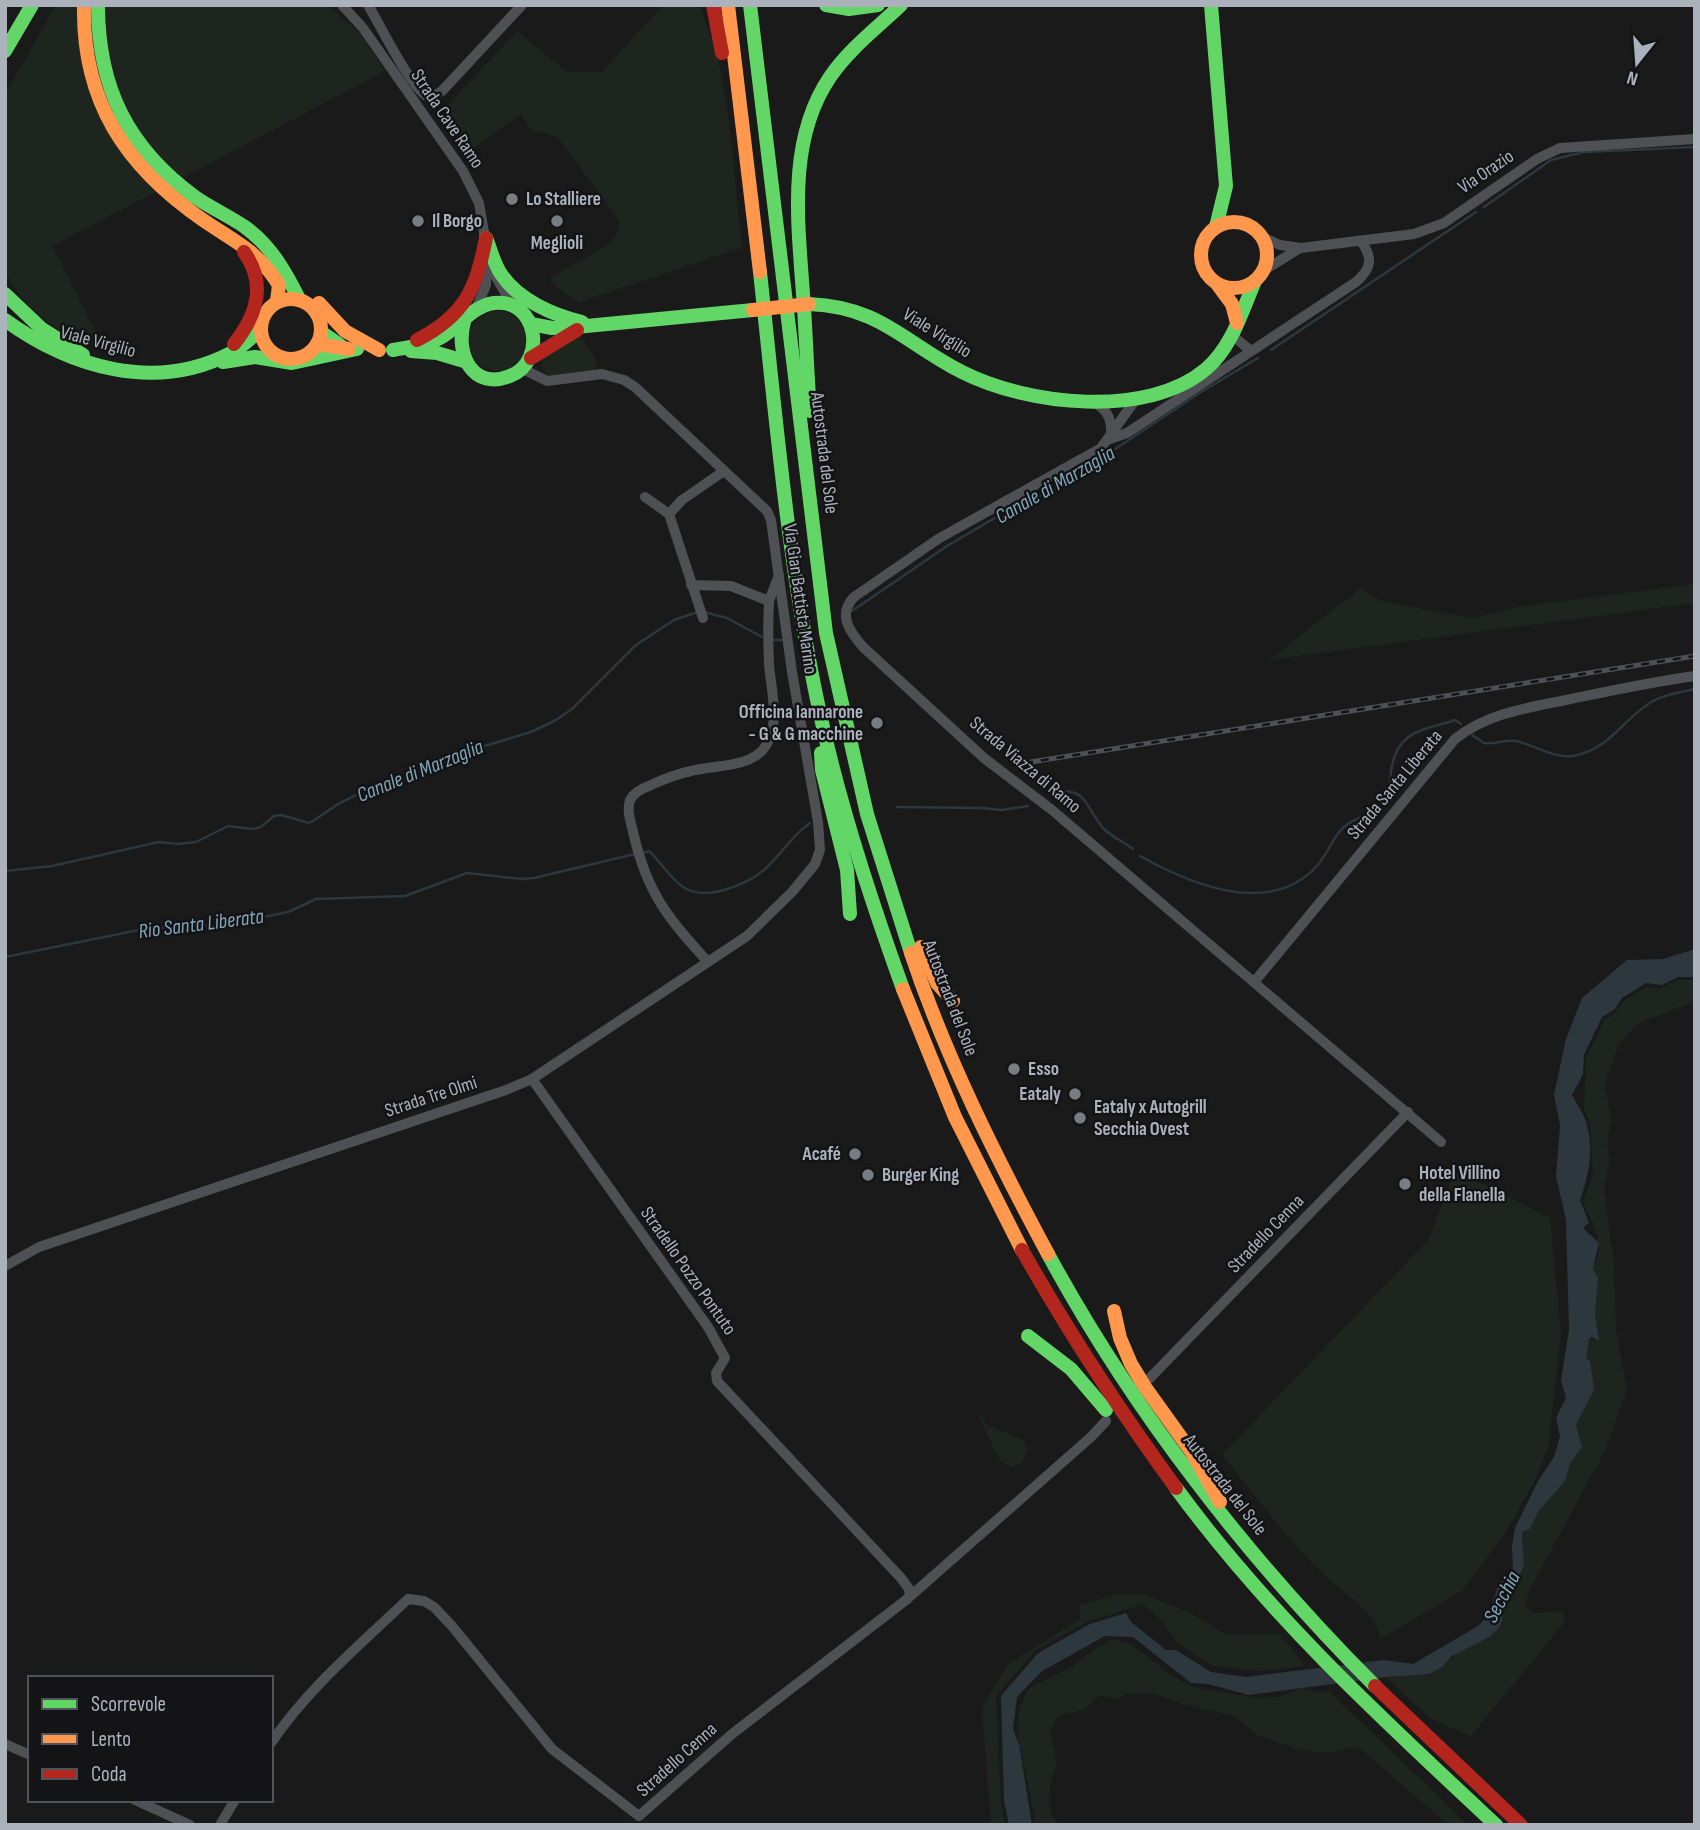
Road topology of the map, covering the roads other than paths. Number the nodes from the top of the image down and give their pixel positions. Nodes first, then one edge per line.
1 (19, 5) edge
2 (32, 5) edge
3 (84, 5) edge
4 (98, 5) edge
5 (340, 5) edge
6 (369, 5) edge
7 (522, 5) edge
8 (713, 5) edge
9 (728, 5) edge
10 (750, 5) edge
11 (825, 5) edge
12 (878, 5) edge
13 (901, 5) edge
14 (1211, 5) edge
15 (5, 30) edge
16 (5, 51) edge
17 (1695, 139) edge
18 (1227, 186) junction
19 (751, 188) junction
20 (1247, 224) junction
21 (1216, 227) junction
22 (1262, 237) junction
23 (233, 238) junction
24 (486, 238) junction
25 (1361, 241) junction
26 (1301, 248) junction
27 (284, 269) junction
28 (1259, 276) junction
29 (1217, 284) junction
30 (5, 294) edge
31 (299, 299) junction
32 (277, 301) junction
33 (513, 306) junction
34 (476, 309) junction
35 (5, 320) edge
36 (464, 322) junction
37 (531, 324) junction
38 (592, 325) junction
39 (1235, 329) junction
40 (260, 330) junction
41 (5, 336) edge
42 (319, 338) junction
43 (45, 348) junction
44 (352, 349) junction
45 (269, 350) junction
46 (386, 350) junction
47 (1251, 351) junction
48 (464, 361) junction
49 (214, 362) junction
50 (527, 364) junction
51 (101, 367) junction
52 (1136, 399) junction
53 (1088, 400) junction
54 (1110, 439) junction
55 (724, 471) junction
56 (645, 497) dead end
57 (669, 514) junction
58 (812, 516) junction
59 (779, 575) junction
60 (691, 585) junction
61 (769, 601) junction
62 (703, 618) dead end
63 (1695, 676) edge
64 (817, 701) junction
65 (815, 864) joint
66 (884, 876) junction
67 (850, 914) dead end
68 (708, 962) junction
69 (1255, 981) junction
70 (953, 1001) dead end
71 (533, 1079) junction
72 (1408, 1112) junction
73 (1441, 1142) dead end
74 (5, 1266) edge
75 (1114, 1311) dead end
76 (1028, 1336) dead end
77 (1149, 1379) dead end
78 (1106, 1421) dead end
79 (1200, 1522) junction
80 (1230, 1524) junction
81 (906, 1600) junction
82 (273, 1740) edge
83 (5, 1744) edge
84 (28, 1754) edge
85 (139, 1802) edge
86 (234, 1802) edge
87 (191, 1825) edge
88 (219, 1825) edge
89 (1496, 1825) edge
90 (1521, 1825) edge

1 - 15 main road
2 - 16 main road
3 - 23 main road
4 - 27 main road
5 - 24 street, Strada Cave Ramo
6 - 7 street, Strada Cave Ramo
8 - 19 main road
9 - 19 main road
10 - 58 main road, Autostrada del Sole
11 - 12 main road
13 - 58 main road
14 - 18 main road
17 - 25 street, Via Orazio
18 - 20 main road
18 - 21 main road
19 - 64 main road
20 - 21 main road
20 - 22 main road
21 - 29 main road
22 - 26 street, Via Orazio
22 - 28 main road
23 - 32 main road
23 - 49 main road
24 - 33 street, Strada Cave Ramo
24 - 34 street, Strada Cave Ramo
24 - 38 main road
24 - 46 main road
25 - 26 street, Via Orazio
25 - 47 street, Strada Viazza di Ramo
26 - 28 street, Via Orazio
27 - 31 main road
27 - 46 main road
28 - 29 main road
28 - 39 main road, Viale Virgilio
29 - 39 main road
30 - 51 main road
31 - 32 main road
31 - 42 main road
32 - 40 main road
33 - 34 main road
33 - 37 main road
34 - 36 main road
35 - 43 main road
36 - 46 main road
36 - 48 main road
37 - 38 main road, Viale Virgilio
37 - 50 main road
38 - 50 main road, Viale Virgilio
38 - 53 main road, Viale Virgilio, bridge
39 - 47 street
39 - 52 main road, Viale Virgilio
40 - 45 main road
40 - 49 main road, Viale Virgilio
41 - 43 main road
42 - 44 main road
42 - 45 main road
43 - 51 main road, Viale Virgilio
44 - 46 main road
44 - 49 main road
45 - 49 main road, Viale Virgilio
46 - 48 main road
47 - 54 street, Strada Viazza di Ramo
48 - 50 main road
49 - 51 main road, Viale Virgilio
50 - 55 street, Via Gian Battista Marino
52 - 53 main road, Viale Virgilio
52 - 54 street, Strada Viazza di Ramo
53 - 54 street
54 - 69 street, Strada Viazza di Ramo
55 - 57 street
55 - 59 street, Via Gian Battista Marino
56 - 57 street
57 - 60 street
58 - 66 main road, Autostrada del Sole
59 - 61 street
59 - 65 street, Via Gian Battista Marino
60 - 61 street
60 - 62 street
61 - 68 street
63 - 69 street, Strada Santa Liberata
64 - 67 main road
64 - 79 main road
65 - 68 street, Strada Tre Olmi
66 - 70 main road
66 - 80 main road, Autostrada del Sole
68 - 71 street, Strada Tre Olmi
69 - 72 street, Strada Viazza di Ramo
71 - 74 street, Strada Tre Olmi
71 - 81 street, Stradello Pozzo Pontuto
72 - 73 street, Strada Viazza di Ramo
72 - 77 street, Stradello Cenna
75 - 80 main road
76 - 79 main road
78 - 81 street, Stradello Cenna
79 - 89 main road
80 - 90 main road, Autostrada del Sole
81 - 82 street, Stradello Cenna
83 - 84 street
85 - 87 street
86 - 88 street

